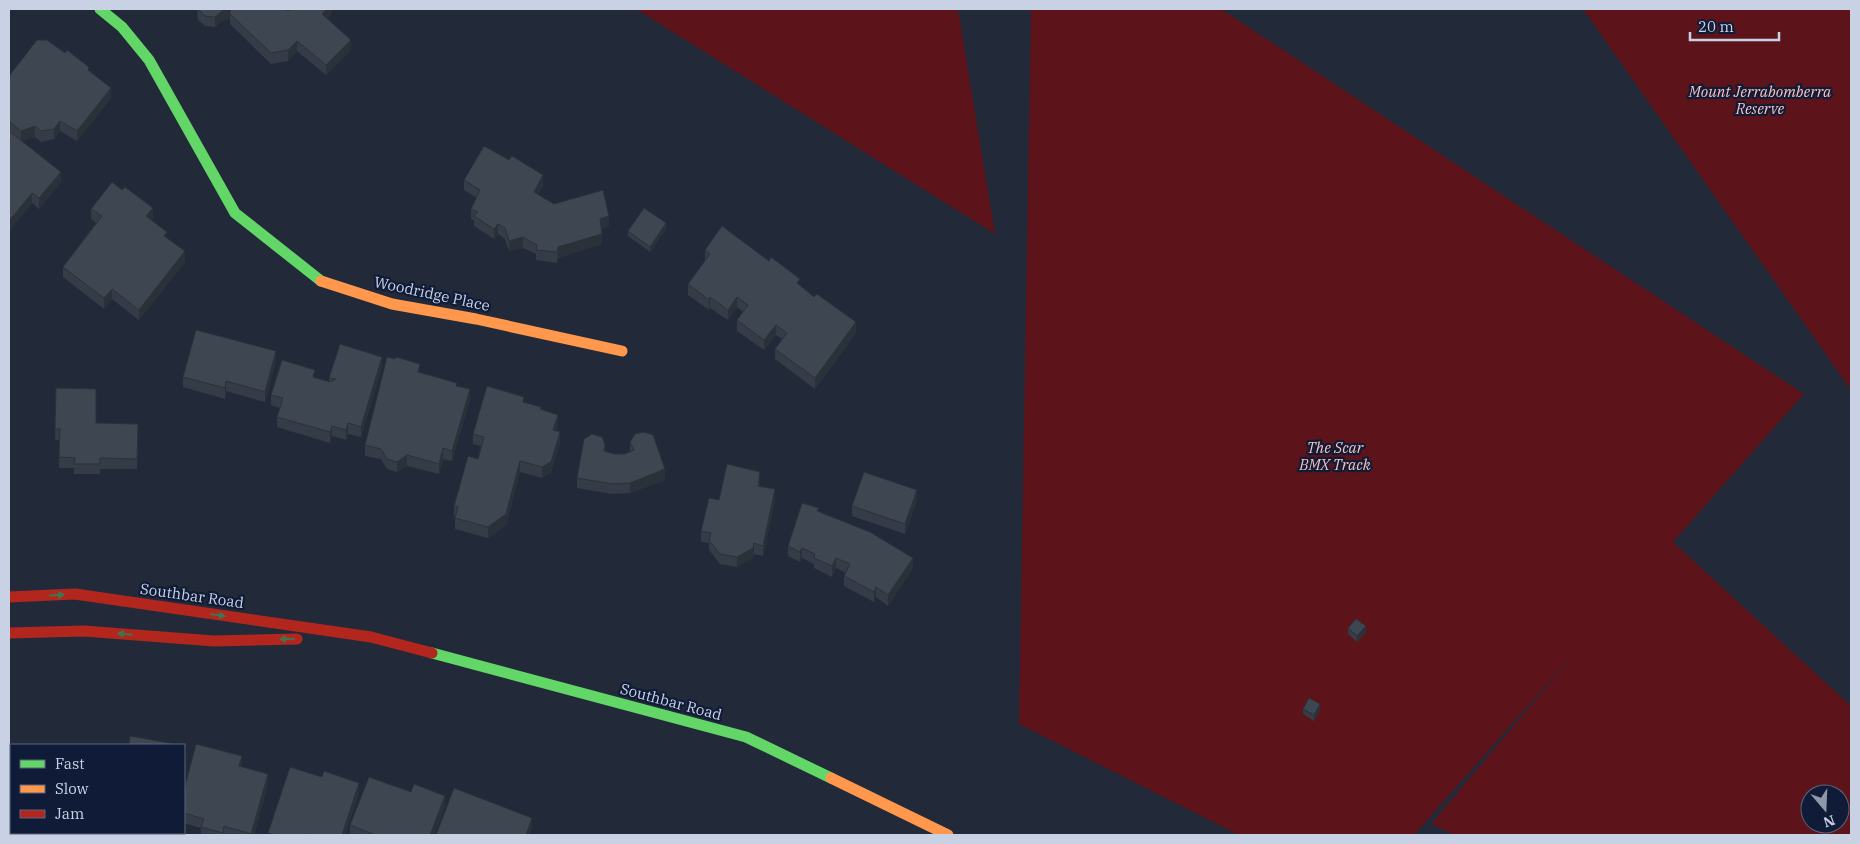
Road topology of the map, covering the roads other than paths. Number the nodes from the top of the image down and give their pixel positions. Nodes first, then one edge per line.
1 (100, 9) edge
2 (622, 351) dead end
3 (9, 597) edge
4 (9, 633) edge
5 (371, 637) junction
6 (948, 835) edge

1 - 2 main road, Woodridge Place
3 -> 5 main road, Southbar Road
5 -> 4 main road, Southbar Road
5 - 6 main road, Southbar Road

